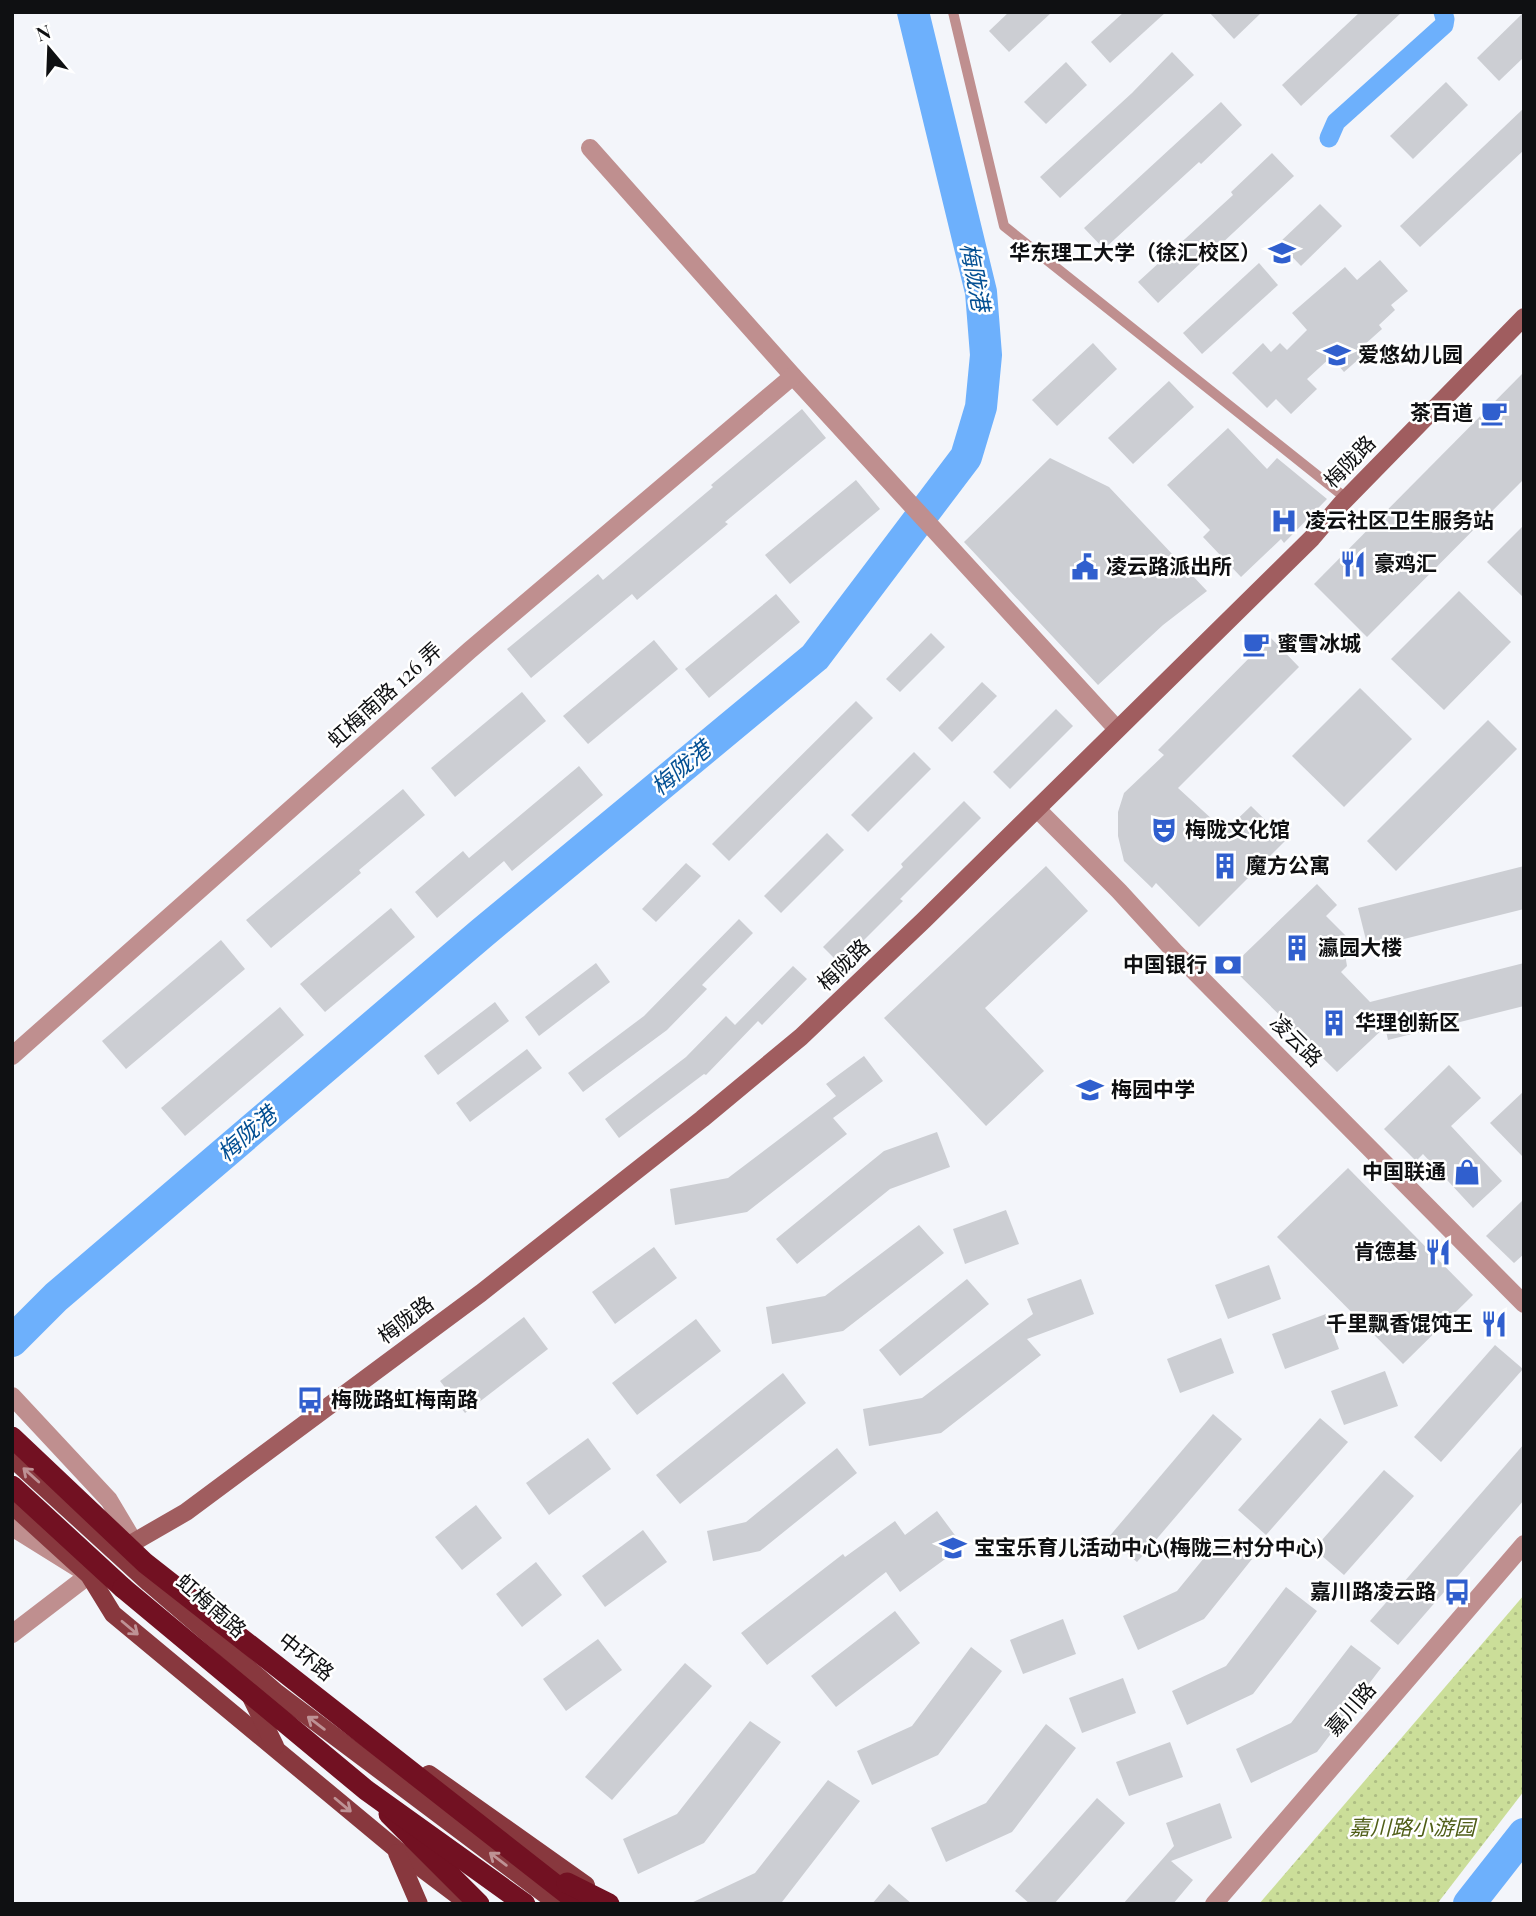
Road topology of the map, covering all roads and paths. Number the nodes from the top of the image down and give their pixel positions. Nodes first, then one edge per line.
1 (953, 12) edge
2 (590, 148) dead end
3 (1524, 317) edge
4 (793, 376) junction
5 (1347, 499) junction
6 (1116, 728) junction
7 (1037, 809) junction
8 (12, 1056) edge
9 (1524, 1304) edge
10 (12, 1396) edge
11 (12, 1437) edge
12 (12, 1458) edge
13 (12, 1486) edge
14 (12, 1505) edge
15 (12, 1527) edge
16 (134, 1542) junction
17 (1524, 1544) edge
18 (118, 1555) junction
19 (89, 1575) junction
20 (12, 1634) edge
21 (265, 1650) junction
22 (247, 1689) junction
23 (285, 1699) junction
24 (277, 1750) junction
25 (366, 1790) junction
26 (396, 1849) junction
27 (540, 1870) junction
28 (573, 1878) junction
29 (553, 1903) edge
30 (419, 1904) edge
31 (469, 1904) edge
32 (479, 1904) edge
33 (518, 1904) edge
34 (525, 1904) edge
35 (580, 1904) edge
36 (609, 1904) edge
37 (616, 1904) edge
38 (1214, 1904) edge

1 - 5 lane
2 - 4 street
3 - 5 street, 梅陇路
4 - 6 street
4 - 8 street, 虹梅南路 126 弄
5 - 6 street, 梅陇路
6 - 7 street, 梅陇路
7 - 9 street, 凌云路
7 - 16 street, 梅陇路
10 - 16 street
11 - 27 highway, 中环路, bridge
18 -> 12 main road, 虹梅南路
13 - 25 highway, bridge
14 - 19 main road, 虹梅南路
15 - 19 street
16 - 18 street, 梅陇路
16 - 21 main road, 虹梅南路
17 - 38 street, 嘉川路
18 - 23 main road, 虹梅南路
19 - 20 street
19 - 22 main road, 虹梅南路
19 -> 24 main road, 虹梅南路
21 - 23 main road
21 - 28 main road, 虹梅南路
22 - 24 main road
22 - 33 main road, 虹梅南路
29 -> 23 main road, 虹梅南路
24 -> 26 main road, 虹梅南路
25 - 32 highway, bridge
25 - 34 highway, bridge
26 - 30 main road
26 - 31 main road, 虹梅南路
27 - 35 highway, 中环路, bridge
27 - 36 highway, bridge
28 - 29 street
28 - 37 main road, 虹梅南路

